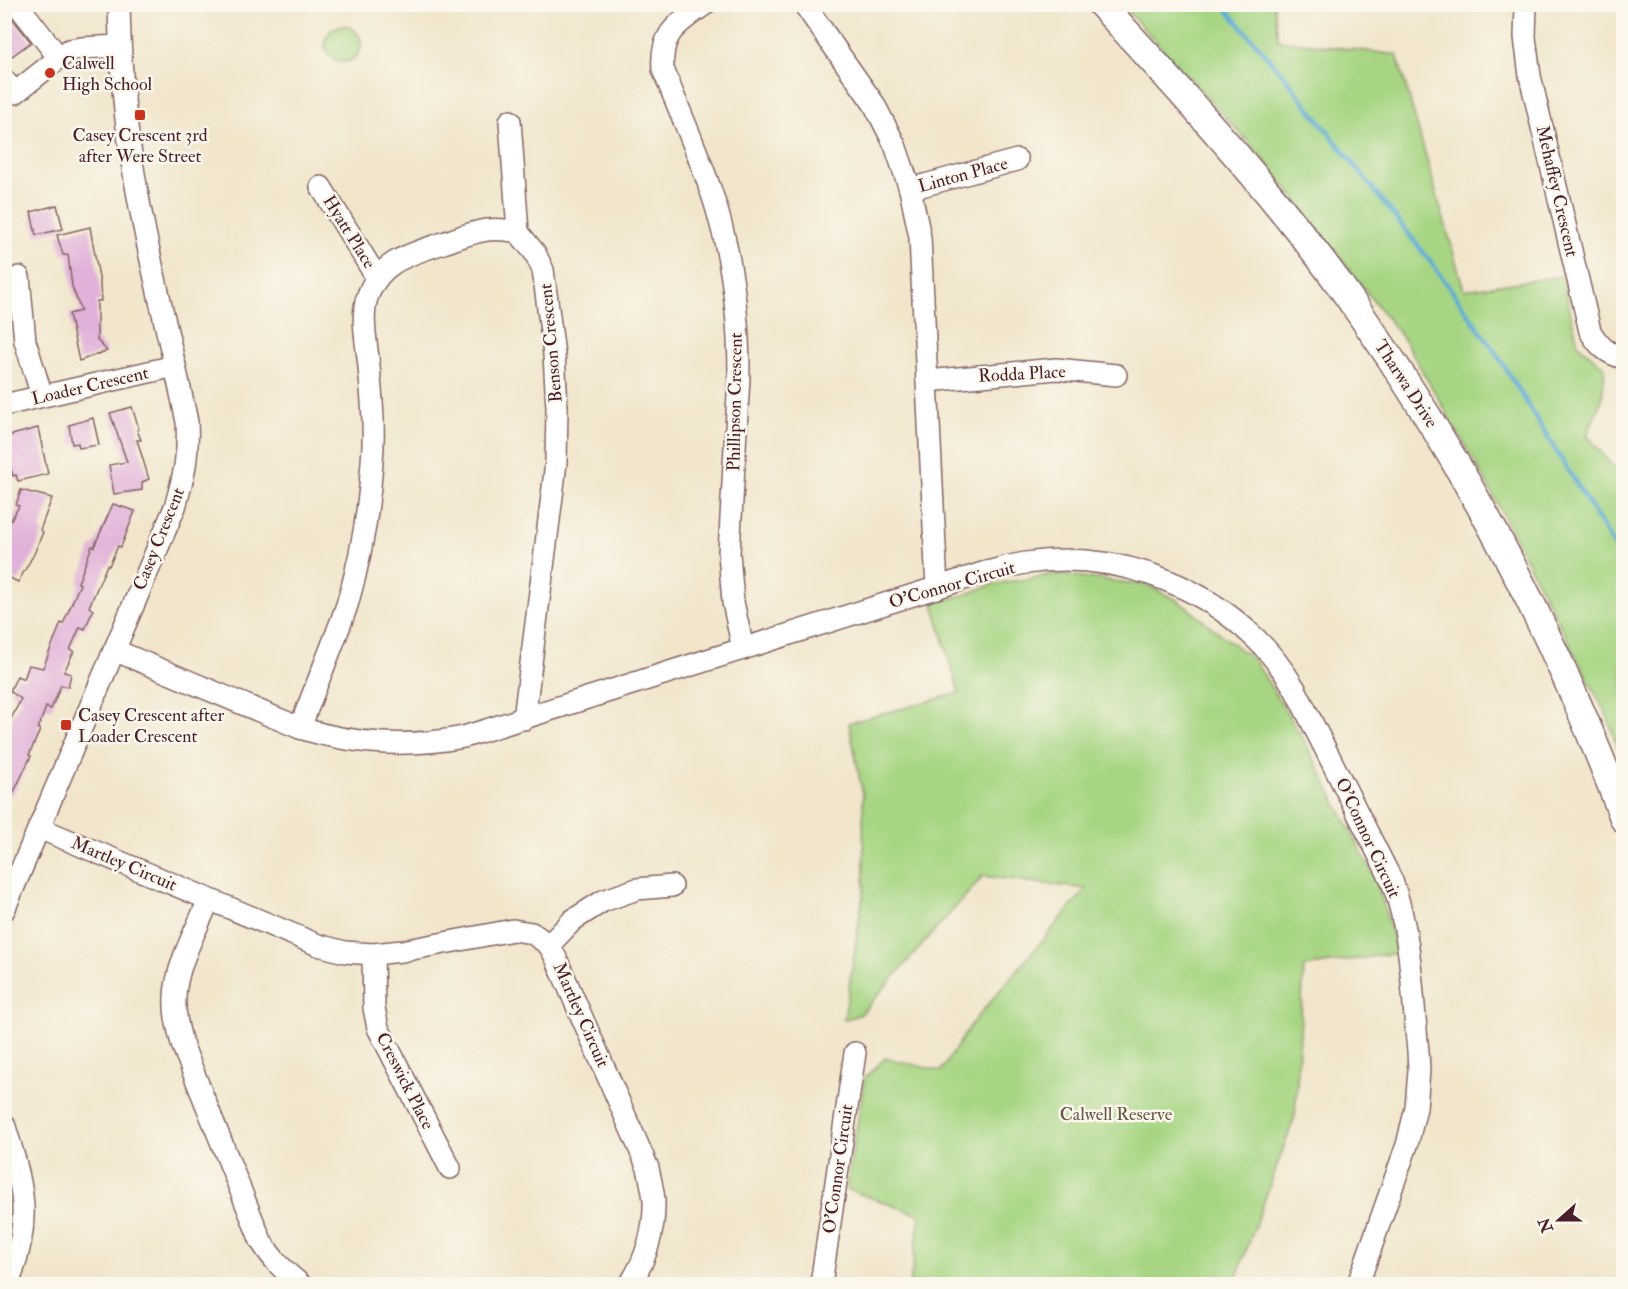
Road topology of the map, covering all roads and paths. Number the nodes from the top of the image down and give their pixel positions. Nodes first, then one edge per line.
1 (119, 4) edge
2 (705, 4) edge
3 (804, 4) edge
4 (1101, 4) edge
5 (1526, 4) edge
6 (21, 9) dead end
7 (120, 46) junction
8 (59, 58) junction
9 (4, 80) edge
10 (510, 121) dead end
11 (1017, 160) dead end
12 (321, 187) dead end
13 (910, 189) junction
14 (518, 232) junction
15 (18, 277) dead end
16 (377, 278) junction
17 (1623, 358) edge
18 (175, 366) junction
19 (1116, 375) dead end
20 (927, 381) junction
21 (42, 396) junction
22 (4, 405) edge
23 (937, 588) junction
24 (743, 649) junction
25 (114, 650) junction
26 (524, 719) junction
27 (300, 728) junction
28 (1623, 819) edge
29 (39, 828) junction
30 (672, 886) dead end
31 (209, 900) junction
32 (4, 910) edge
33 (549, 945) junction
34 (373, 954) junction
35 (855, 1053) dead end
36 (4, 1124) edge
37 (450, 1168) dead end
38 (8, 1284) edge
39 (300, 1284) edge
40 (630, 1284) edge
41 (821, 1284) edge
42 (1358, 1284) edge

1 - 7 street, Casey Crescent
2 - 24 street, Phillipson Crescent
3 - 13 street
4 - 28 main road, Tharwa Drive
5 - 17 street, Mehaffey Crescent
6 - 8 street
7 - 8 street
7 - 18 street, Casey Crescent
8 - 9 street
10 - 14 street
11 - 13 street, Linton Place
12 - 16 street, Hyatt Place
13 - 20 street
14 - 16 street
14 - 26 street, Benson Crescent
15 - 21 street
16 - 27 street
18 - 21 street, Loader Crescent
18 - 25 street, Casey Crescent
19 - 20 street, Rodda Place
20 - 23 street
21 - 22 street, Loader Crescent
23 - 24 street, O'Connor Circuit
23 - 42 street, O'Connor Circuit
24 - 26 street, O'Connor Circuit
25 - 27 street, O'Connor Circuit
25 - 29 street, Casey Crescent
26 - 27 street, O'Connor Circuit
29 - 31 street, Martley Circuit
29 - 32 street, Casey Crescent
30 - 33 street
31 - 34 street, Martley Circuit
31 - 39 street
33 - 34 street, Martley Circuit
33 - 40 street, Martley Circuit
34 - 37 street, Creswick Place
35 - 41 street, O'Connor Circuit
36 - 38 street

